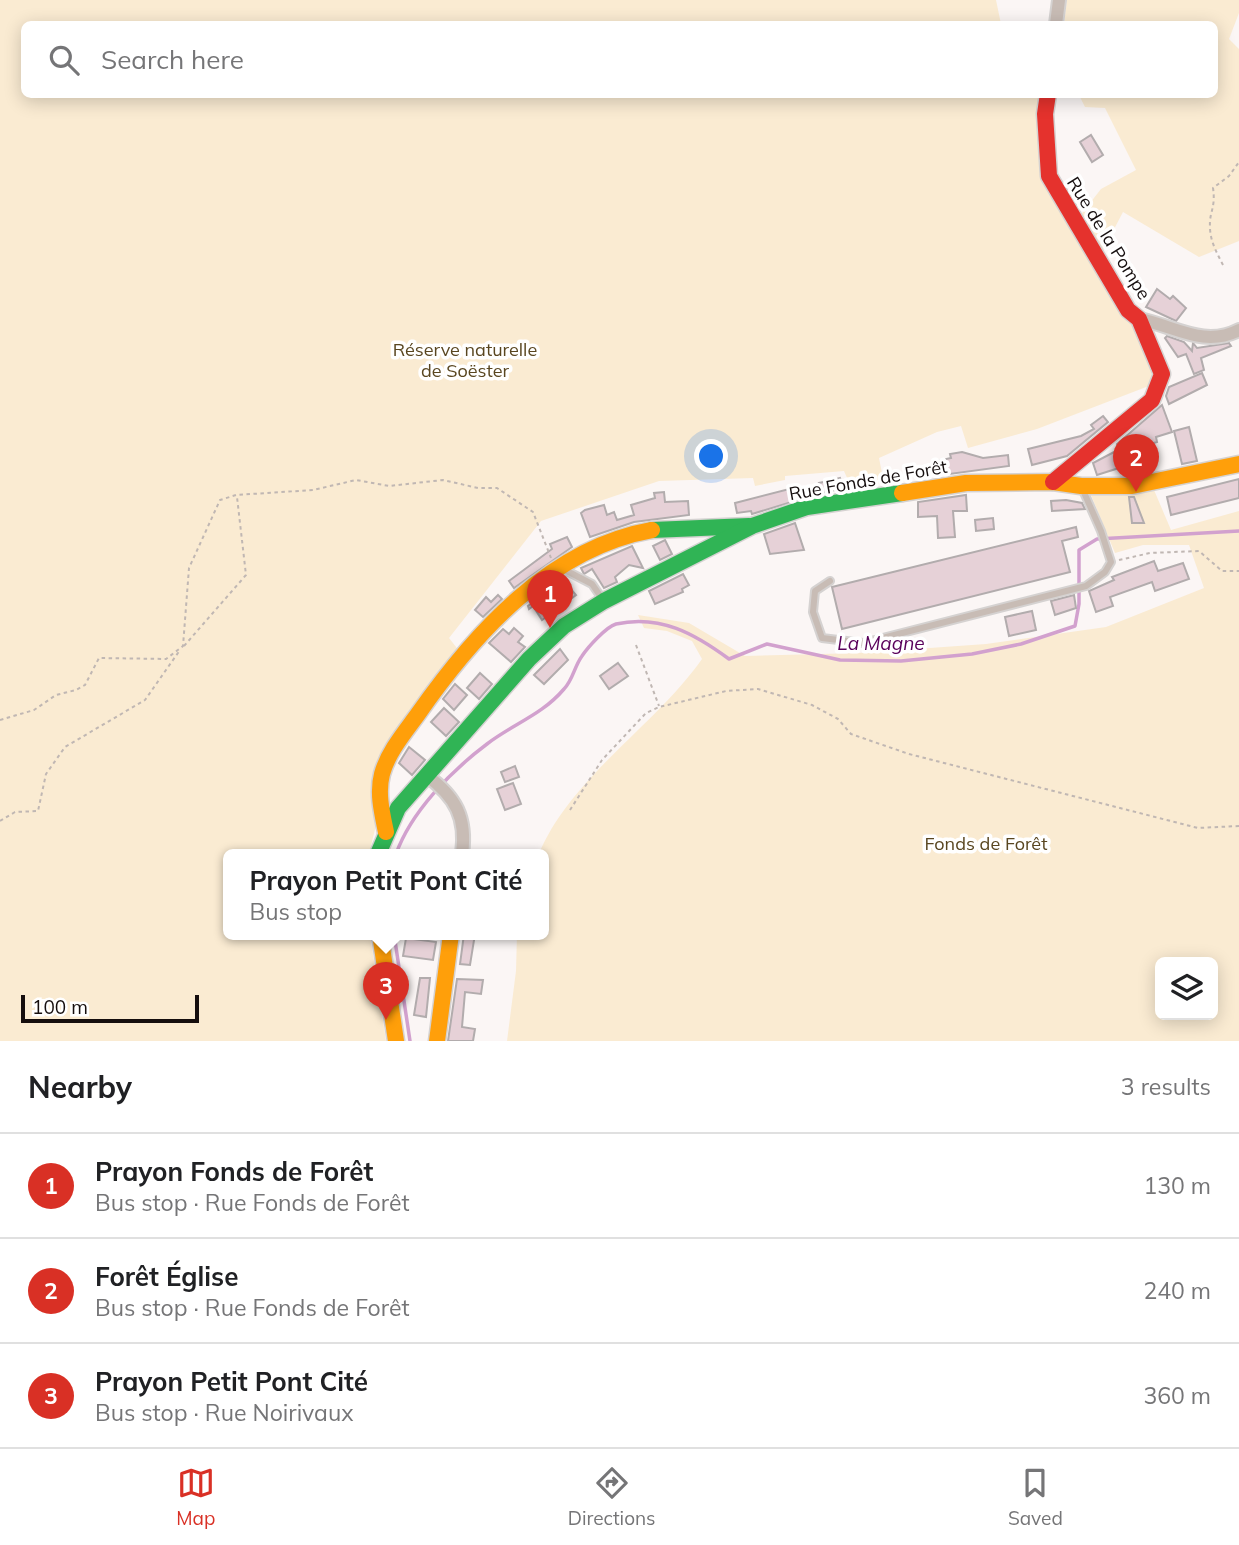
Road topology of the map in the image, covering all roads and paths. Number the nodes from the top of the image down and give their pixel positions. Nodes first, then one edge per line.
1 (1059, 0) edge
2 (1056, 21) edge
3 (1047, 98) edge
4 (1239, 162) edge
5 (1223, 265) dead end
6 (1139, 319) junction
7 (1239, 330) edge
8 (1239, 464) edge
9 (1052, 481) junction
10 (1081, 486) junction
11 (236, 495) junction
12 (752, 526) junction
13 (1111, 562) junction
14 (561, 568) junction
15 (1239, 571) edge
16 (830, 581) dead end
17 (604, 601) junction
18 (636, 645) dead end
19 (183, 646) junction
20 (659, 707) junction
21 (0, 720) edge
22 (431, 779) junction
23 (570, 810) dead end
24 (0, 821) edge
25 (1239, 826) edge
26 (386, 832) junction
27 (380, 849) edge
28 (463, 849) edge
29 (381, 940) edge
30 (450, 940) edge
31 (396, 1041) edge
32 (436, 1041) edge

1 - 2 street
3 - 6 main road, Rue de la Pompe
4 - 5 path
6 - 7 street, Rue de la Pompe
6 - 9 main road, Rue de la Pompe
8 - 10 main road, Rue Fonds de Forêt
9 - 10 main road, Rue Fonds de Forêt
9 - 12 main road, Rue Fonds de Forêt
10 - 13 lane
11 - 14 path
11 - 19 path
11 - 19 path
12 - 14 main road
12 - 17 main road, Rue Fonds de Forêt
13 - 15 path
13 - 16 lane
14 - 17 lane
14 - 26 main road
17 - 22 main road, Rue Fonds de Forêt
18 - 20 path
19 - 21 path
19 - 24 path
20 - 23 path
20 - 25 path
22 - 26 main road, Rue Fonds de Forêt
22 - 28 street
26 - 27 main road, Rue Fonds de Forêt
29 - 31 main road
30 - 32 main road

